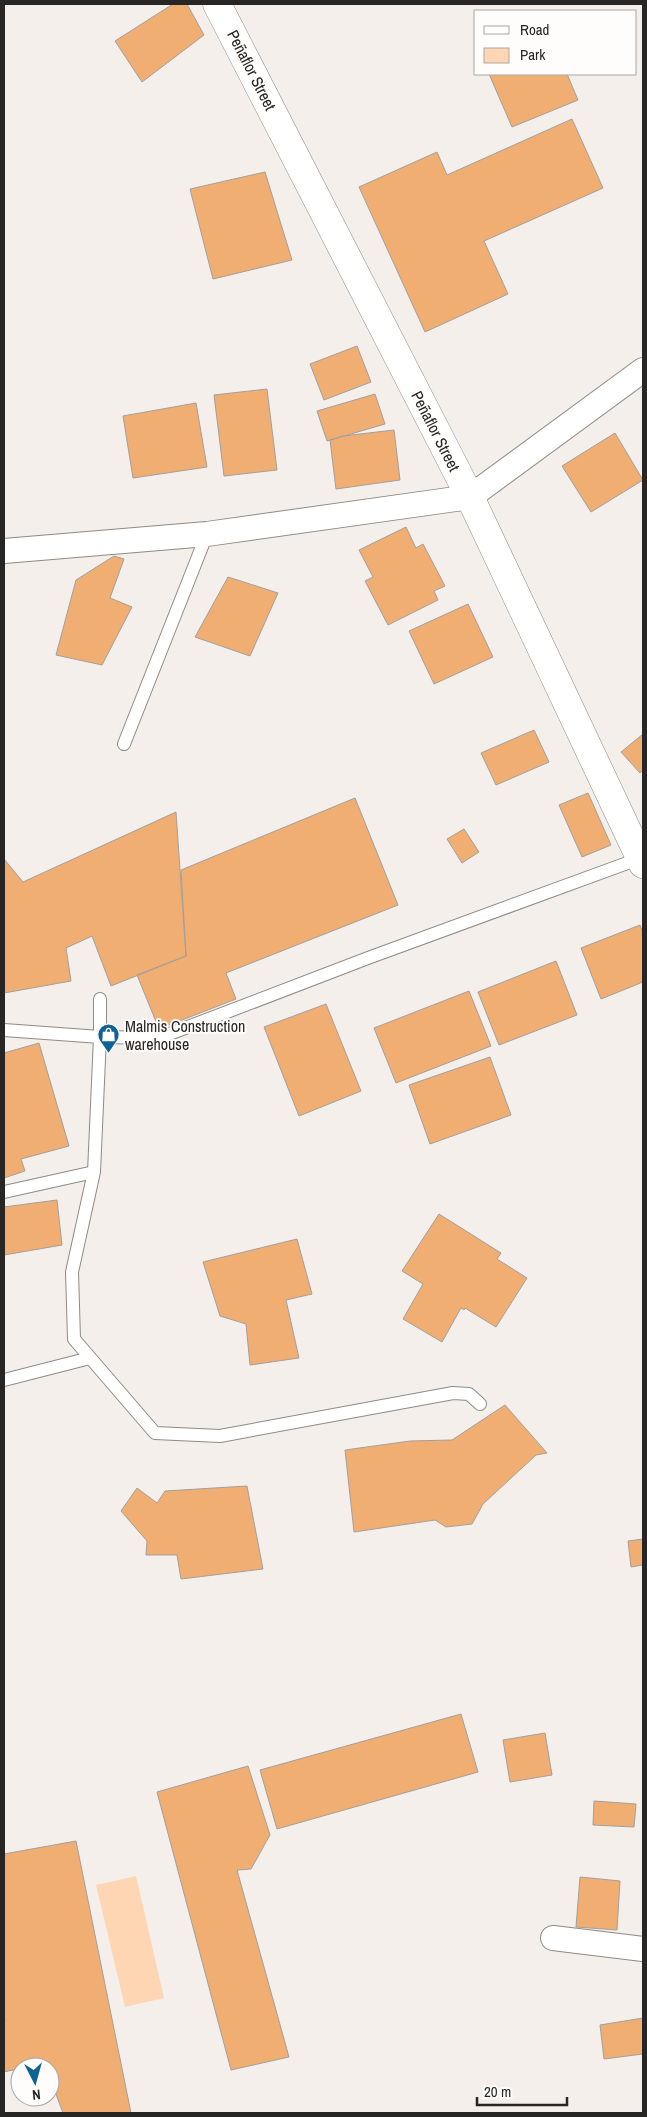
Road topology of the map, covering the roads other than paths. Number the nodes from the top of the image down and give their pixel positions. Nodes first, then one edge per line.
1 (217, 4) edge
2 (643, 370) edge
3 (470, 497) junction
4 (207, 534) junction
5 (4, 551) edge
6 (124, 744) dead end
7 (642, 861) edge
8 (100, 999) dead end
9 (4, 1030) edge
10 (100, 1037) junction
11 (94, 1172) junction
12 (4, 1192) edge
13 (90, 1358) junction
14 (4, 1380) edge
15 (480, 1404) dead end
16 (553, 1938) dead end
17 (643, 1949) edge

1 - 3 main road, Peñaflor Street
2 - 3 street
3 - 4 street
3 - 7 main road, Peñaflor Street
4 - 5 street
4 - 6 lane
7 - 10 lane
8 - 10 lane
9 - 10 lane
10 - 11 lane
11 - 12 lane
11 - 13 lane
13 - 14 lane
13 - 15 lane
16 - 17 street

